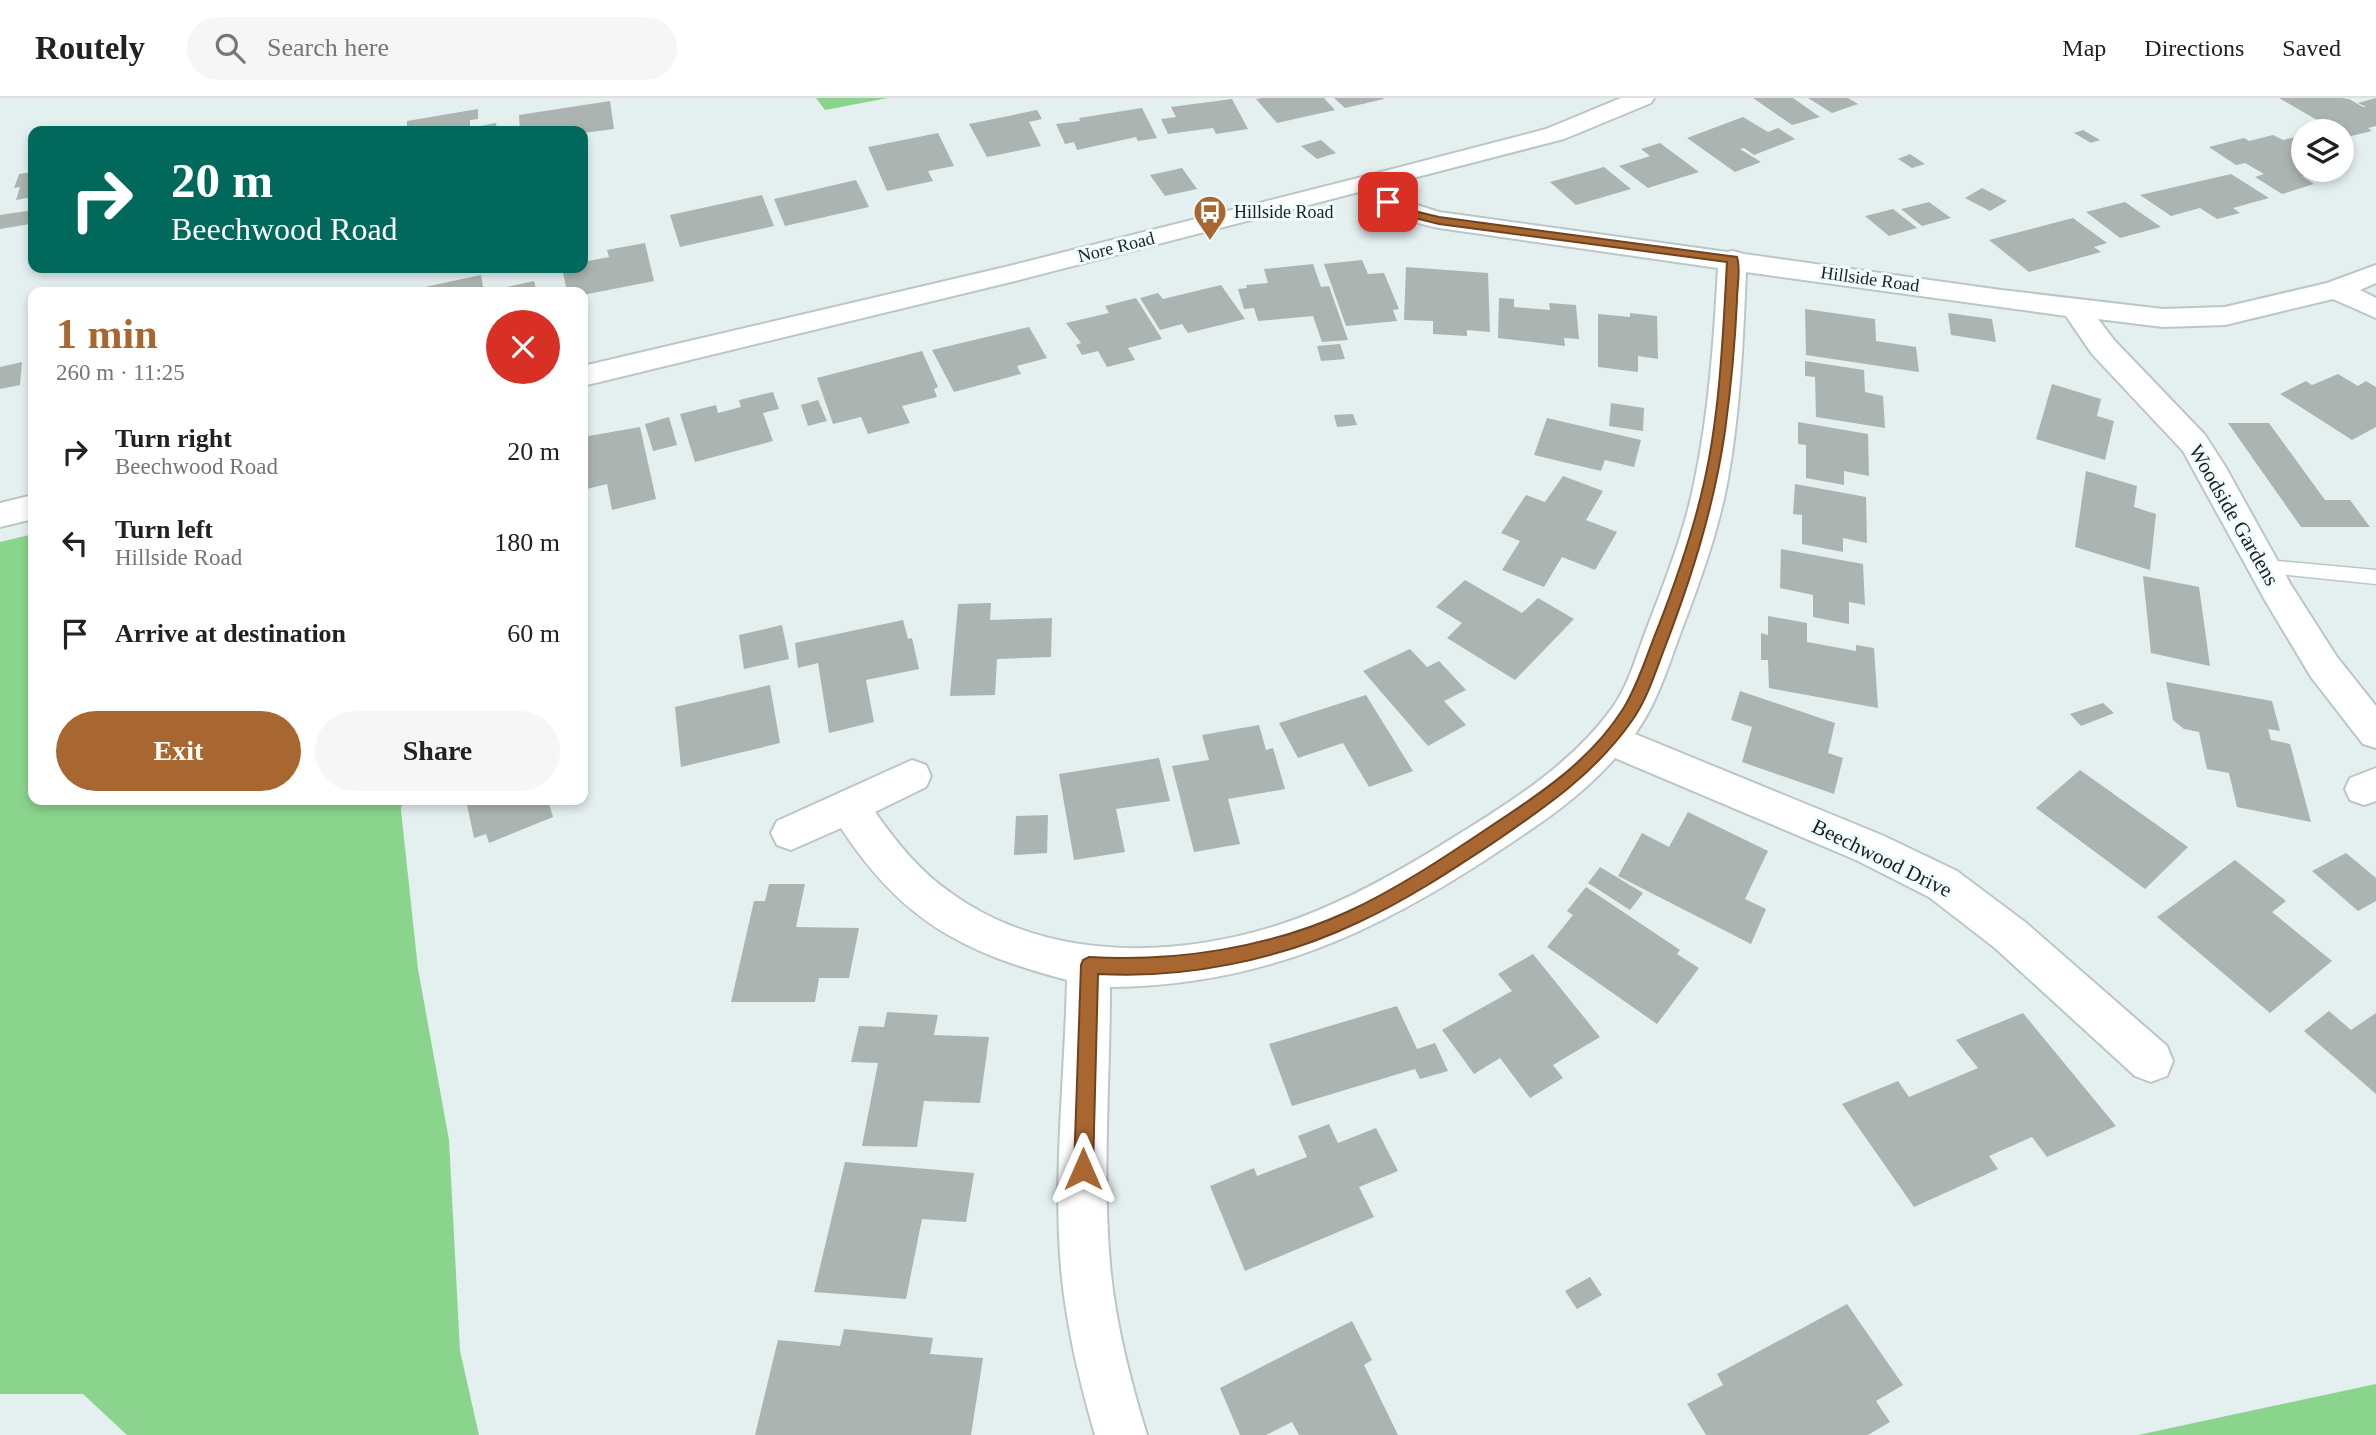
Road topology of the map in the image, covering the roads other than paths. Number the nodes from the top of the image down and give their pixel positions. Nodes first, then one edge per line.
1 (1642, 98) edge
2 (1371, 183) junction
3 (1733, 259) junction
4 (2376, 273) edge
5 (2336, 289) junction
6 (2076, 309) junction
7 (2376, 309) edge
8 (588, 375) edge
9 (28, 508) edge
10 (0, 515) edge
11 (2266, 567) junction
12 (2376, 578) edge
13 (2376, 733) edge
14 (1608, 739) junction
15 (912, 776) dead end
16 (849, 806) junction
17 (791, 833) dead end
18 (1089, 965) junction
19 (2151, 1061) dead end
20 (1121, 1435) edge

1 - 2 street, Nore Road
2 - 3 street, Hillside Road
2 - 8 street, Nore Road
3 - 6 street, Hillside Road
3 - 14 street
4 - 5 street, Hillside Road
5 - 6 street, Hillside Road
5 - 7 street
6 - 11 street, Woodside Gardens
9 - 10 street
11 - 12 lane
11 - 13 street, Woodside Gardens
14 - 18 street
14 - 19 street, Beechwood Drive
15 - 16 street
16 - 17 street
16 - 18 street
18 - 20 street

